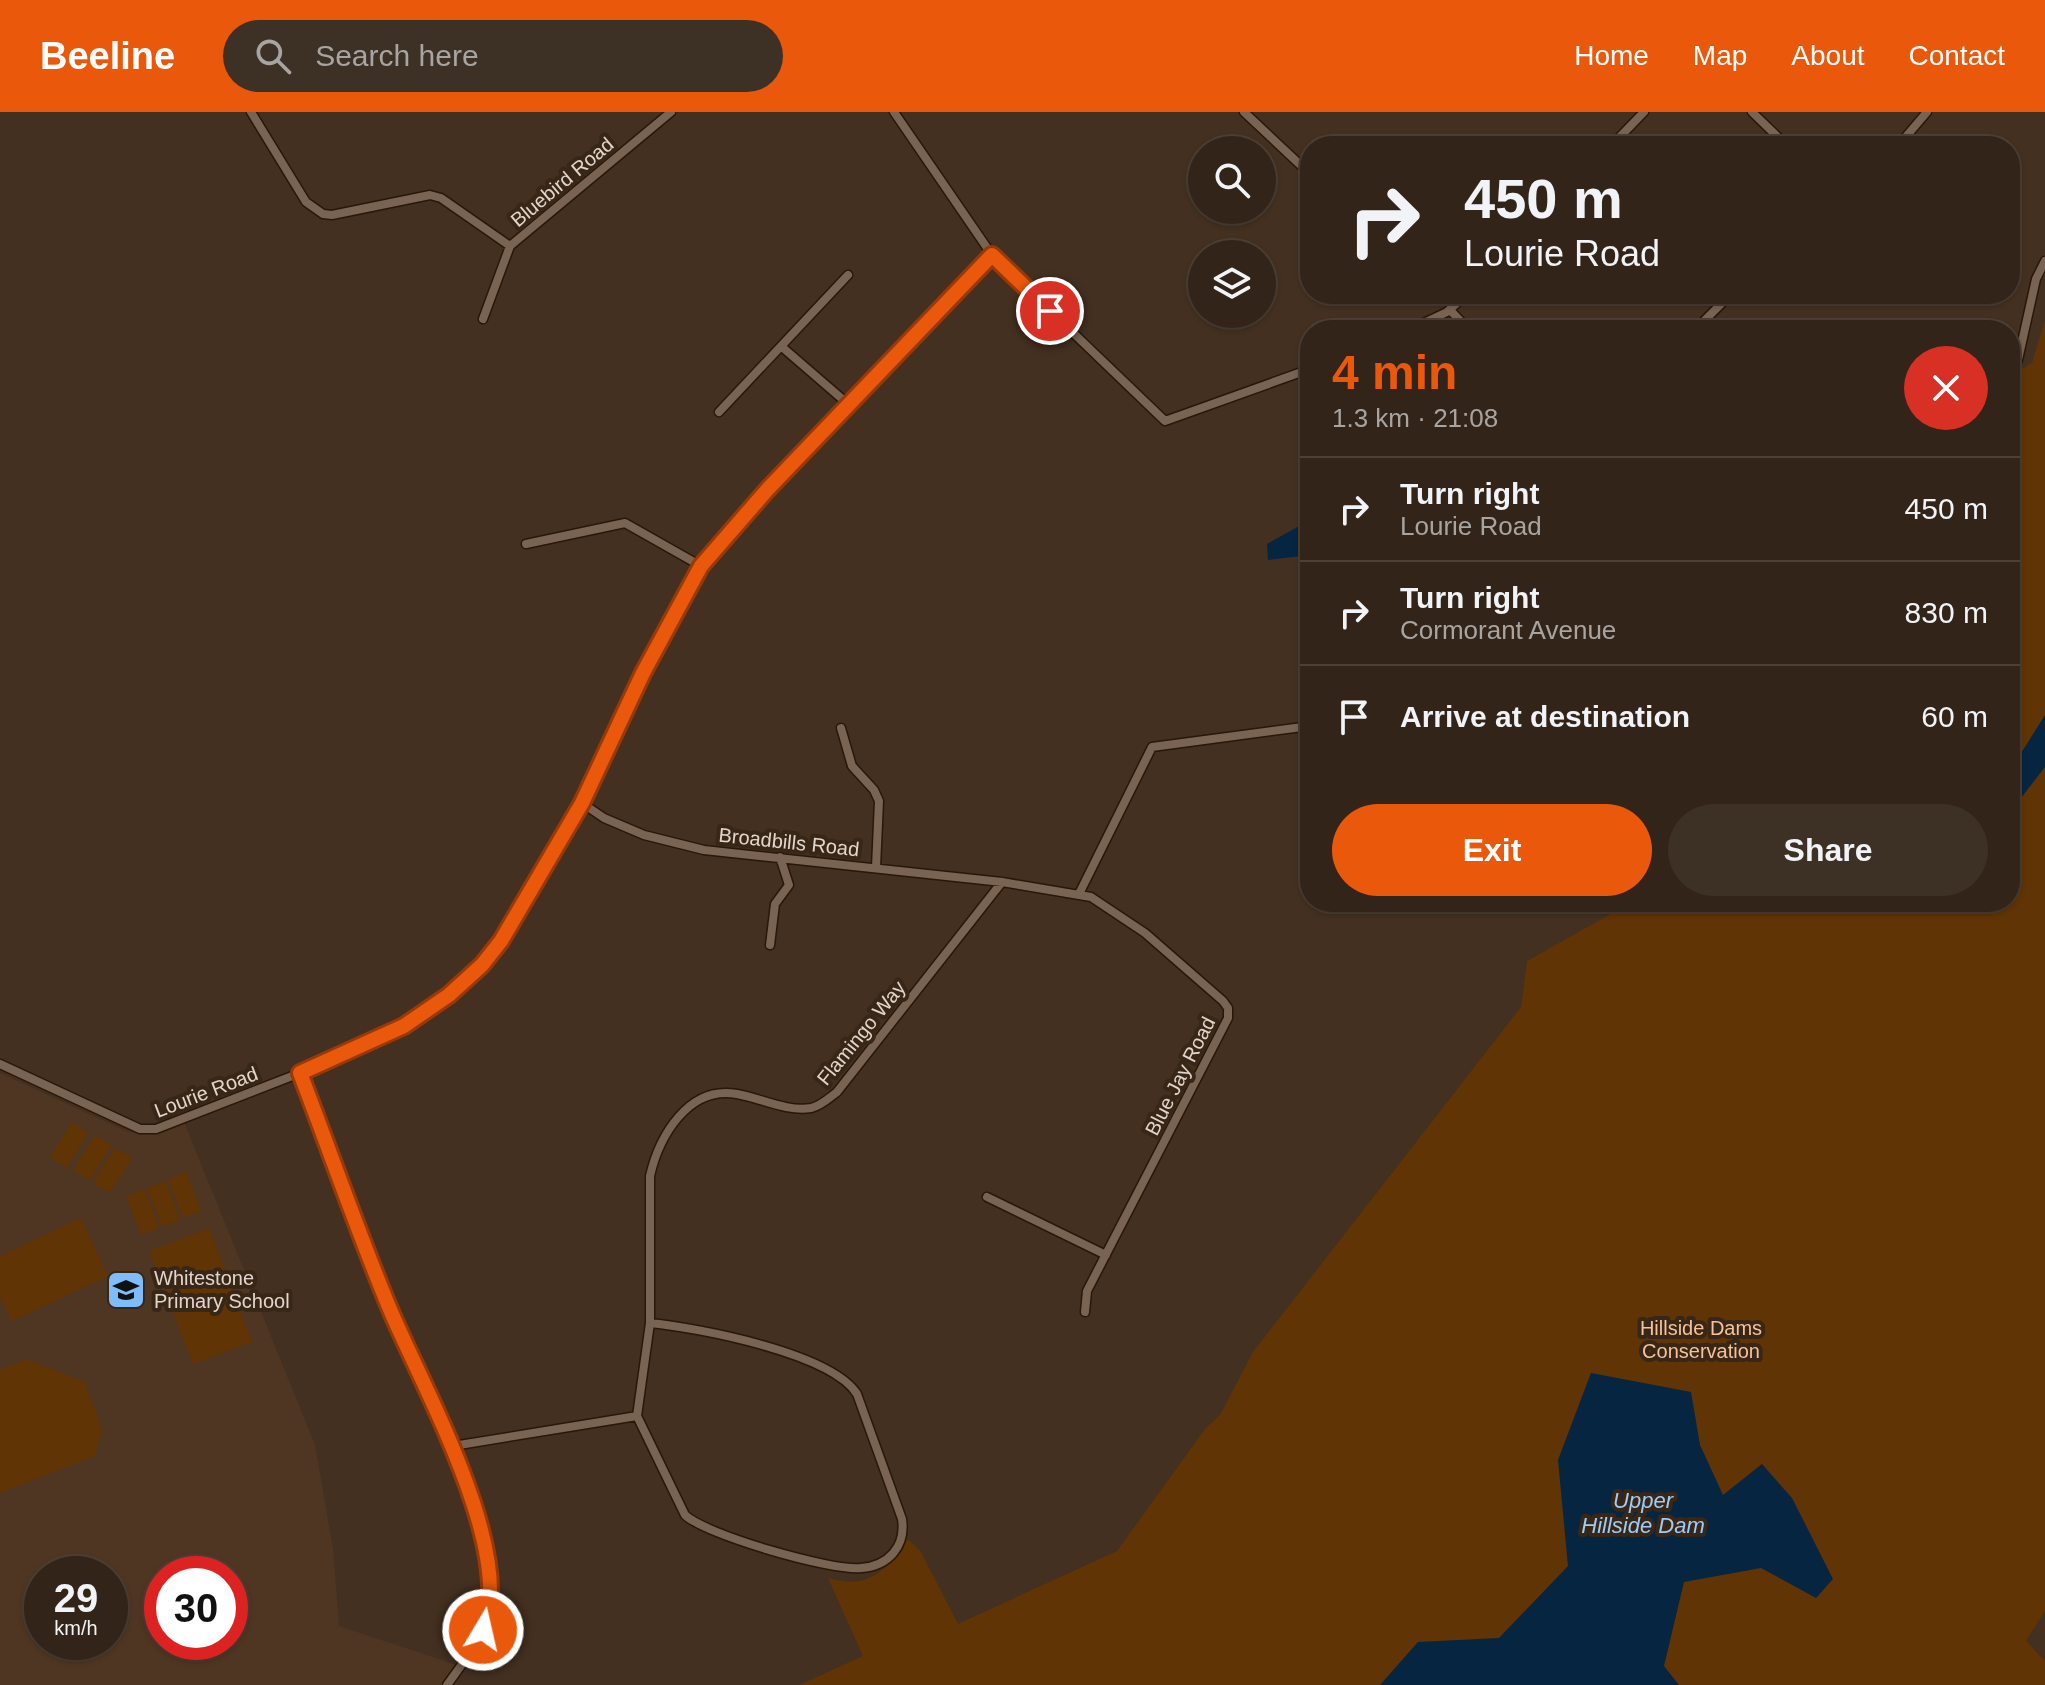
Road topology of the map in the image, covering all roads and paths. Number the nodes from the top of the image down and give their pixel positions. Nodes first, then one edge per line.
1 (251, 112) edge
2 (671, 112) edge
3 (894, 112) edge
4 (1244, 112) edge
5 (1644, 112) edge
6 (1927, 112) edge
7 (1757, 114) edge
8 (1621, 136) edge
9 (1778, 136) edge
10 (1907, 136) edge
11 (1300, 165) edge
12 (510, 246) junction
13 (992, 255) junction
14 (2045, 261) edge
15 (848, 275) dead end
16 (1456, 304) edge
17 (1721, 304) edge
18 (1450, 310) junction
19 (483, 319) dead end
20 (1430, 320) edge
21 (1460, 320) edge
22 (1705, 320) edge
23 (782, 347) junction
24 (2020, 351) edge
25 (1300, 373) edge
26 (848, 404) junction
27 (719, 412) dead end
28 (526, 544) dead end
29 (701, 566) junction
30 (1300, 727) edge
31 (841, 728) dead end
32 (582, 803) junction
33 (780, 857) junction
34 (876, 867) junction
35 (1002, 882) junction
36 (1079, 894) junction
37 (770, 945) dead end
38 (0, 1064) edge
39 (300, 1073) junction
40 (987, 1197) dead end
41 (1106, 1255) junction
42 (1085, 1312) dead end
43 (650, 1323) junction
44 (637, 1416) junction
45 (453, 1446) junction
46 (447, 1685) edge

1 - 12 street
2 - 12 street, Bluebird Road
3 - 13 street
4 - 11 street
5 - 8 street
6 - 10 street
7 - 9 street
12 - 19 street
13 - 25 street
13 - 26 street, Lourie Road
14 - 24 street
15 - 23 street
16 - 18 street
17 - 22 street
18 - 20 street
18 - 21 street
23 - 26 street
23 - 27 street
26 - 29 street, Lourie Road
28 - 29 street
29 - 32 street, Lourie Road
30 - 36 street
31 - 34 street
32 - 33 street, Broadbills Road
32 - 39 street, Lourie Road
33 - 34 street, Broadbills Road
33 - 37 street
34 - 35 street, Broadbills Road
35 - 36 street, Blue Jay Road
35 - 43 street, Flamingo Way
36 - 41 street, Blue Jay Road
38 - 39 street, Lourie Road
39 - 45 street
40 - 41 street
41 - 42 street, Blue Jay Road
43 - 44 street, Flamingo Way
43 - 44 street
44 - 45 street
45 - 46 street

